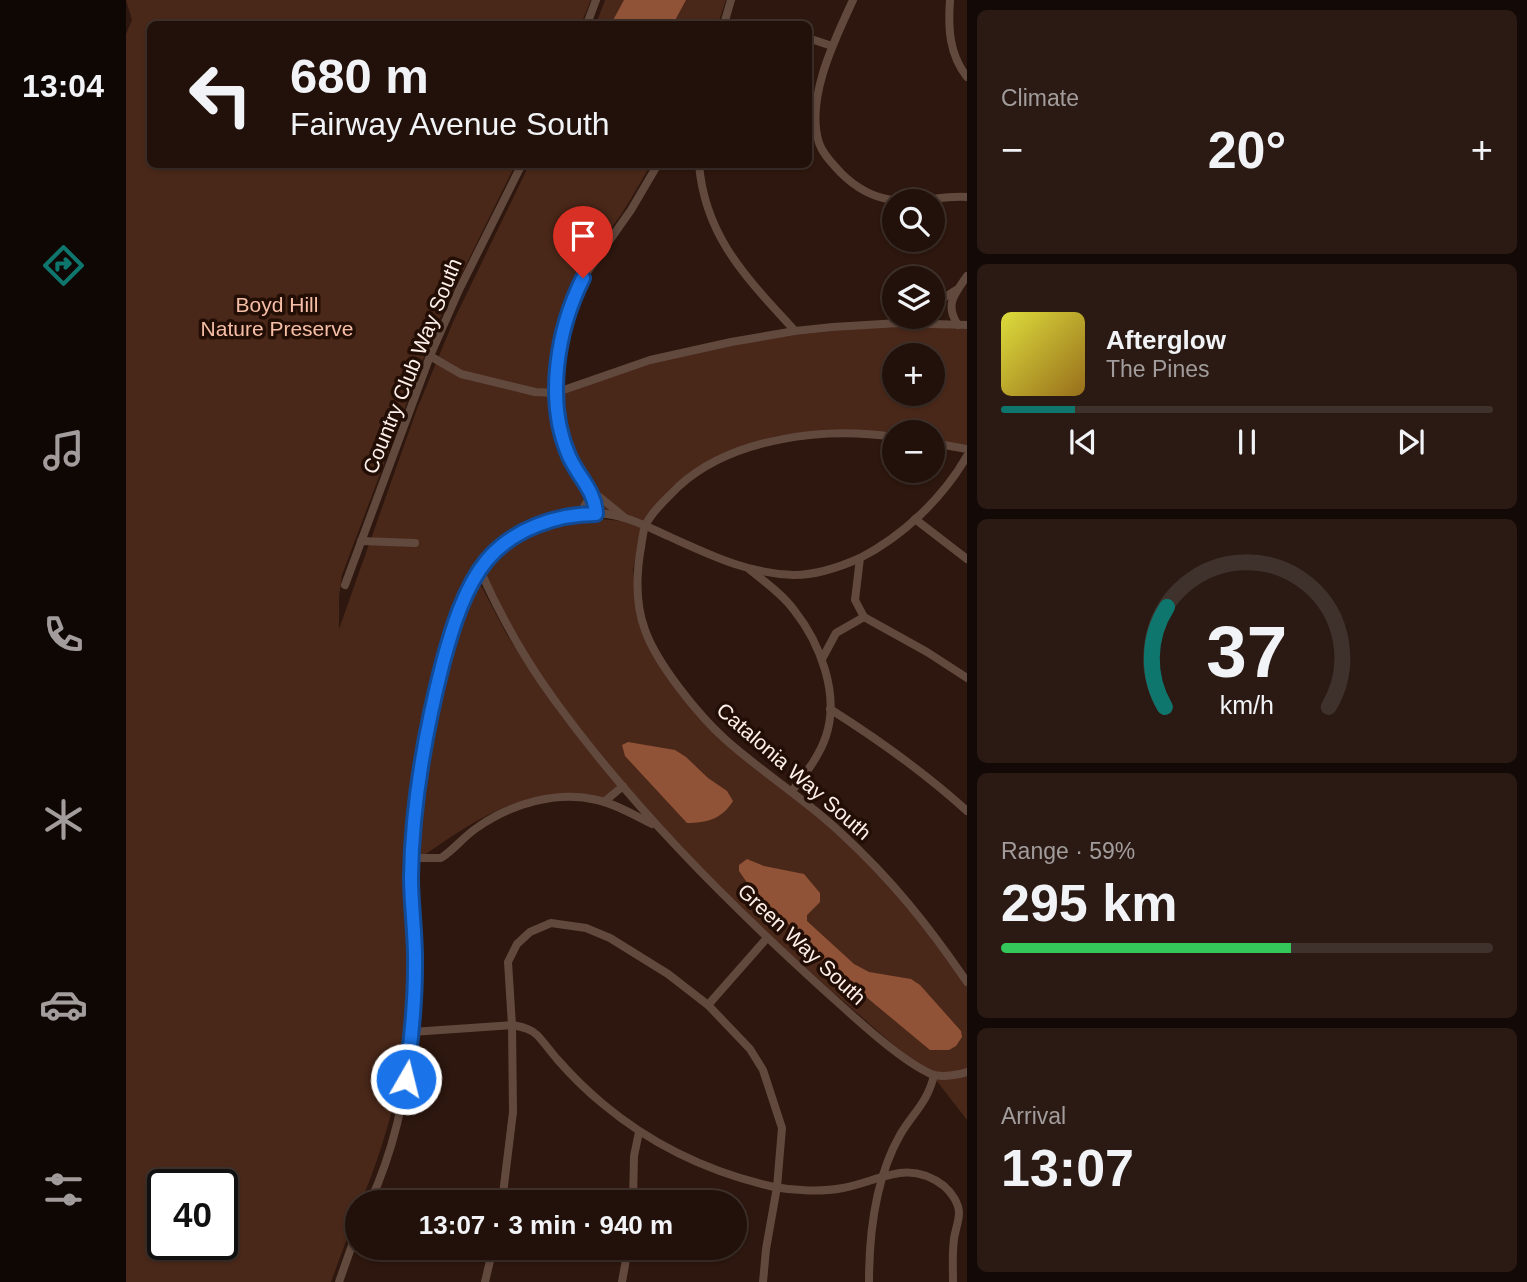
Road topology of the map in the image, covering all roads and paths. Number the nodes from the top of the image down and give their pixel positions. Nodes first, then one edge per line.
1 (596, 0) edge
2 (731, 0) edge
3 (853, 0) edge
4 (950, 0) edge
5 (588, 21) edge
6 (725, 21) edge
7 (812, 39) edge
8 (832, 46) junction
9 (967, 77) edge
10 (520, 168) edge
11 (656, 168) edge
12 (699, 168) edge
13 (967, 197) edge
14 (967, 276) edge
15 (959, 289) junction
16 (945, 298) edge
17 (882, 324) edge
18 (962, 325) edge
19 (795, 331) junction
20 (430, 356) junction
21 (555, 393) junction
22 (882, 435) edge
23 (945, 445) edge
24 (967, 449) edge
25 (967, 456) edge
26 (588, 487) junction
27 (580, 514) junction
28 (596, 514) junction
29 (626, 519) junction
30 (915, 519) junction
31 (646, 526) junction
32 (361, 541) junction
33 (415, 543) dead end
34 (860, 558) junction
35 (967, 559) edge
36 (747, 568) junction
37 (480, 570) junction
38 (345, 585) dead end
39 (864, 617) junction
40 (822, 659) junction
41 (967, 678) edge
42 (830, 709) junction
43 (623, 786) junction
44 (792, 791) junction
45 (604, 802) junction
46 (967, 811) edge
47 (657, 826) junction
48 (412, 858) junction
49 (767, 938) junction
50 (967, 982) edge
51 (708, 1005) junction
52 (512, 1025) junction
53 (412, 1032) junction
54 (967, 1072) edge
55 (933, 1075) junction
56 (639, 1132) junction
57 (881, 1175) junction
58 (777, 1187) junction
59 (374, 1190) edge
60 (503, 1190) edge
61 (633, 1190) edge
62 (963, 1213) edge
63 (347, 1260) edge
64 (490, 1260) edge
65 (626, 1260) edge
66 (339, 1282) edge
67 (485, 1282) edge
68 (622, 1282) edge
69 (763, 1282) edge
70 (869, 1282) edge
71 (953, 1282) edge

1 - 5 street
2 - 6 street
3 - 8 street
4 - 9 street
7 - 8 street
8 - 13 street
10 - 20 street, Country Club Way South
11 - 21 street
12 - 19 street
14 - 15 street
15 - 16 street
15 - 18 street
17 - 19 street
19 - 21 street
20 - 21 street
20 - 32 street, Country Club Way South
21 - 26 street
22 - 31 street
23 - 24 street
25 - 30 street
26 - 27 street
26 - 28 street
26 - 29 street
27 - 28 street
27 - 37 street
28 - 29 street
29 - 31 street
30 - 34 street
30 - 35 street
31 - 36 street
31 - 44 street, Catalonia Way South
32 - 33 street
32 - 38 street, Country Club Way South
34 - 36 street
34 - 39 street
36 - 40 street
37 - 43 street, Green Way South
37 - 48 street
39 - 40 street
39 - 41 street
40 - 42 street
42 - 44 street
42 - 46 street
43 - 45 street
43 - 47 street, Green Way South
44 - 50 street, Catalonia Way South
45 - 47 street, Green Way South
45 - 48 street, Green Way South
47 - 49 street, Green Way South
48 - 53 street
49 - 51 street
49 - 55 street, Green Way South
51 - 52 street
51 - 58 street
52 - 53 street
52 - 56 street
52 - 60 street
53 - 59 street
54 - 55 street
55 - 57 street
56 - 58 street
56 - 61 street
57 - 58 street
57 - 62 street
57 - 70 street
58 - 69 street
62 - 71 street
63 - 66 street
64 - 67 street
65 - 68 street

